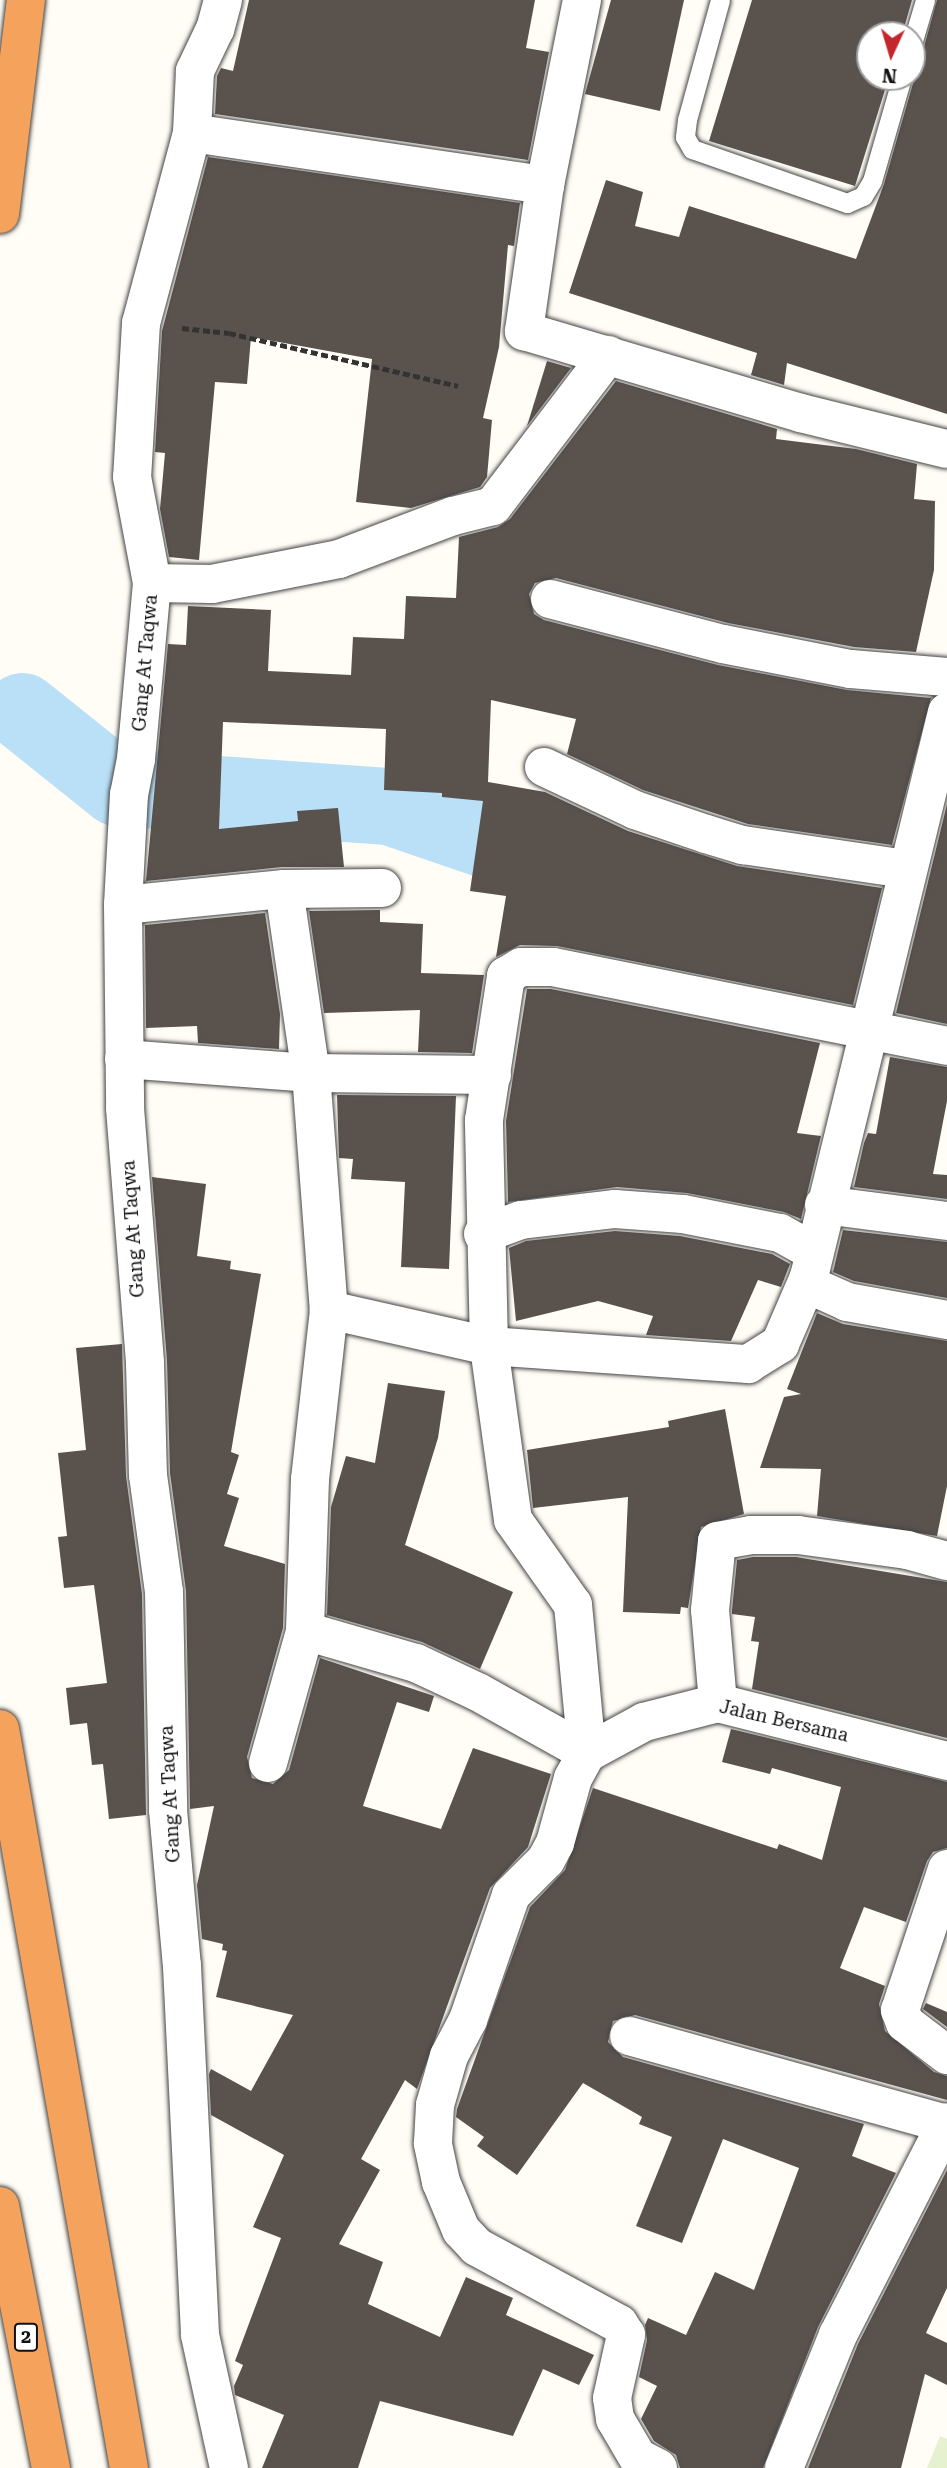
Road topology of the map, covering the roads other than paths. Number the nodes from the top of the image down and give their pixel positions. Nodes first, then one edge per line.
1 (26, 0) edge
2 (223, 0) edge
3 (582, 0) edge
4 (720, 0) edge
5 (925, 0) edge
6 (919, 21) edge
7 (898, 91) edge
8 (192, 133) junction
9 (545, 185) junction
10 (0, 214) edge
11 (607, 355) junction
12 (947, 449) edge
13 (152, 583) junction
14 (550, 599) dead end
15 (947, 677) edge
16 (947, 712) edge
17 (544, 767) dead end
18 (906, 869) junction
19 (382, 888) dead end
20 (284, 889) junction
21 (123, 905) junction
22 (869, 1031) junction
23 (947, 1046) edge
24 (124, 1059) junction
25 (311, 1073) junction
26 (492, 1075) junction
27 (824, 1205) junction
28 (947, 1222) edge
29 (483, 1234) junction
30 (810, 1264) junction
31 (329, 1310) junction
32 (947, 1320) edge
33 (489, 1346) junction
34 (947, 1561) edge
35 (305, 1631) junction
36 (718, 1703) junction
37 (0, 1729) edge
38 (587, 1753) junction
39 (947, 1761) edge
40 (268, 1763) dead end
41 (947, 1869) edge
42 (629, 2036) dead end
43 (947, 2055) edge
44 (946, 2123) edge
45 (0, 2206) edge
46 (51, 2468) edge
47 (129, 2468) edge
48 (229, 2468) edge
49 (658, 2468) edge
50 (784, 2468) edge

1 - 10 highway
2 - 8 street, Gang At Taqwa
3 - 9 street
4 - 7 lane
5 - 6 lane
8 - 9 street
8 - 13 street, Gang At Taqwa
9 - 11 street
11 - 12 street
11 - 13 street
13 - 21 street, Gang At Taqwa
14 - 15 street
16 - 18 street
17 - 18 street
18 - 22 street
19 - 20 street
20 - 21 street
20 - 25 street
21 - 24 street, Gang At Taqwa
22 - 23 street
22 - 26 street
22 - 27 street
24 - 25 street
24 - 48 street, Gang At Taqwa
25 - 26 street
25 - 31 street
26 - 29 street
27 - 28 street
27 - 30 street
29 - 30 street
29 - 33 street
30 - 32 street
30 - 33 street
31 - 33 street
31 - 35 street
33 - 38 street
34 - 36 street
35 - 38 street
35 - 40 street
36 - 38 street, Jalan Bersama
36 - 39 street, Jalan Bersama
37 - 47 highway
38 - 49 street
41 - 43 street
42 - 44 street
44 - 50 street
45 - 46 highway, 2

